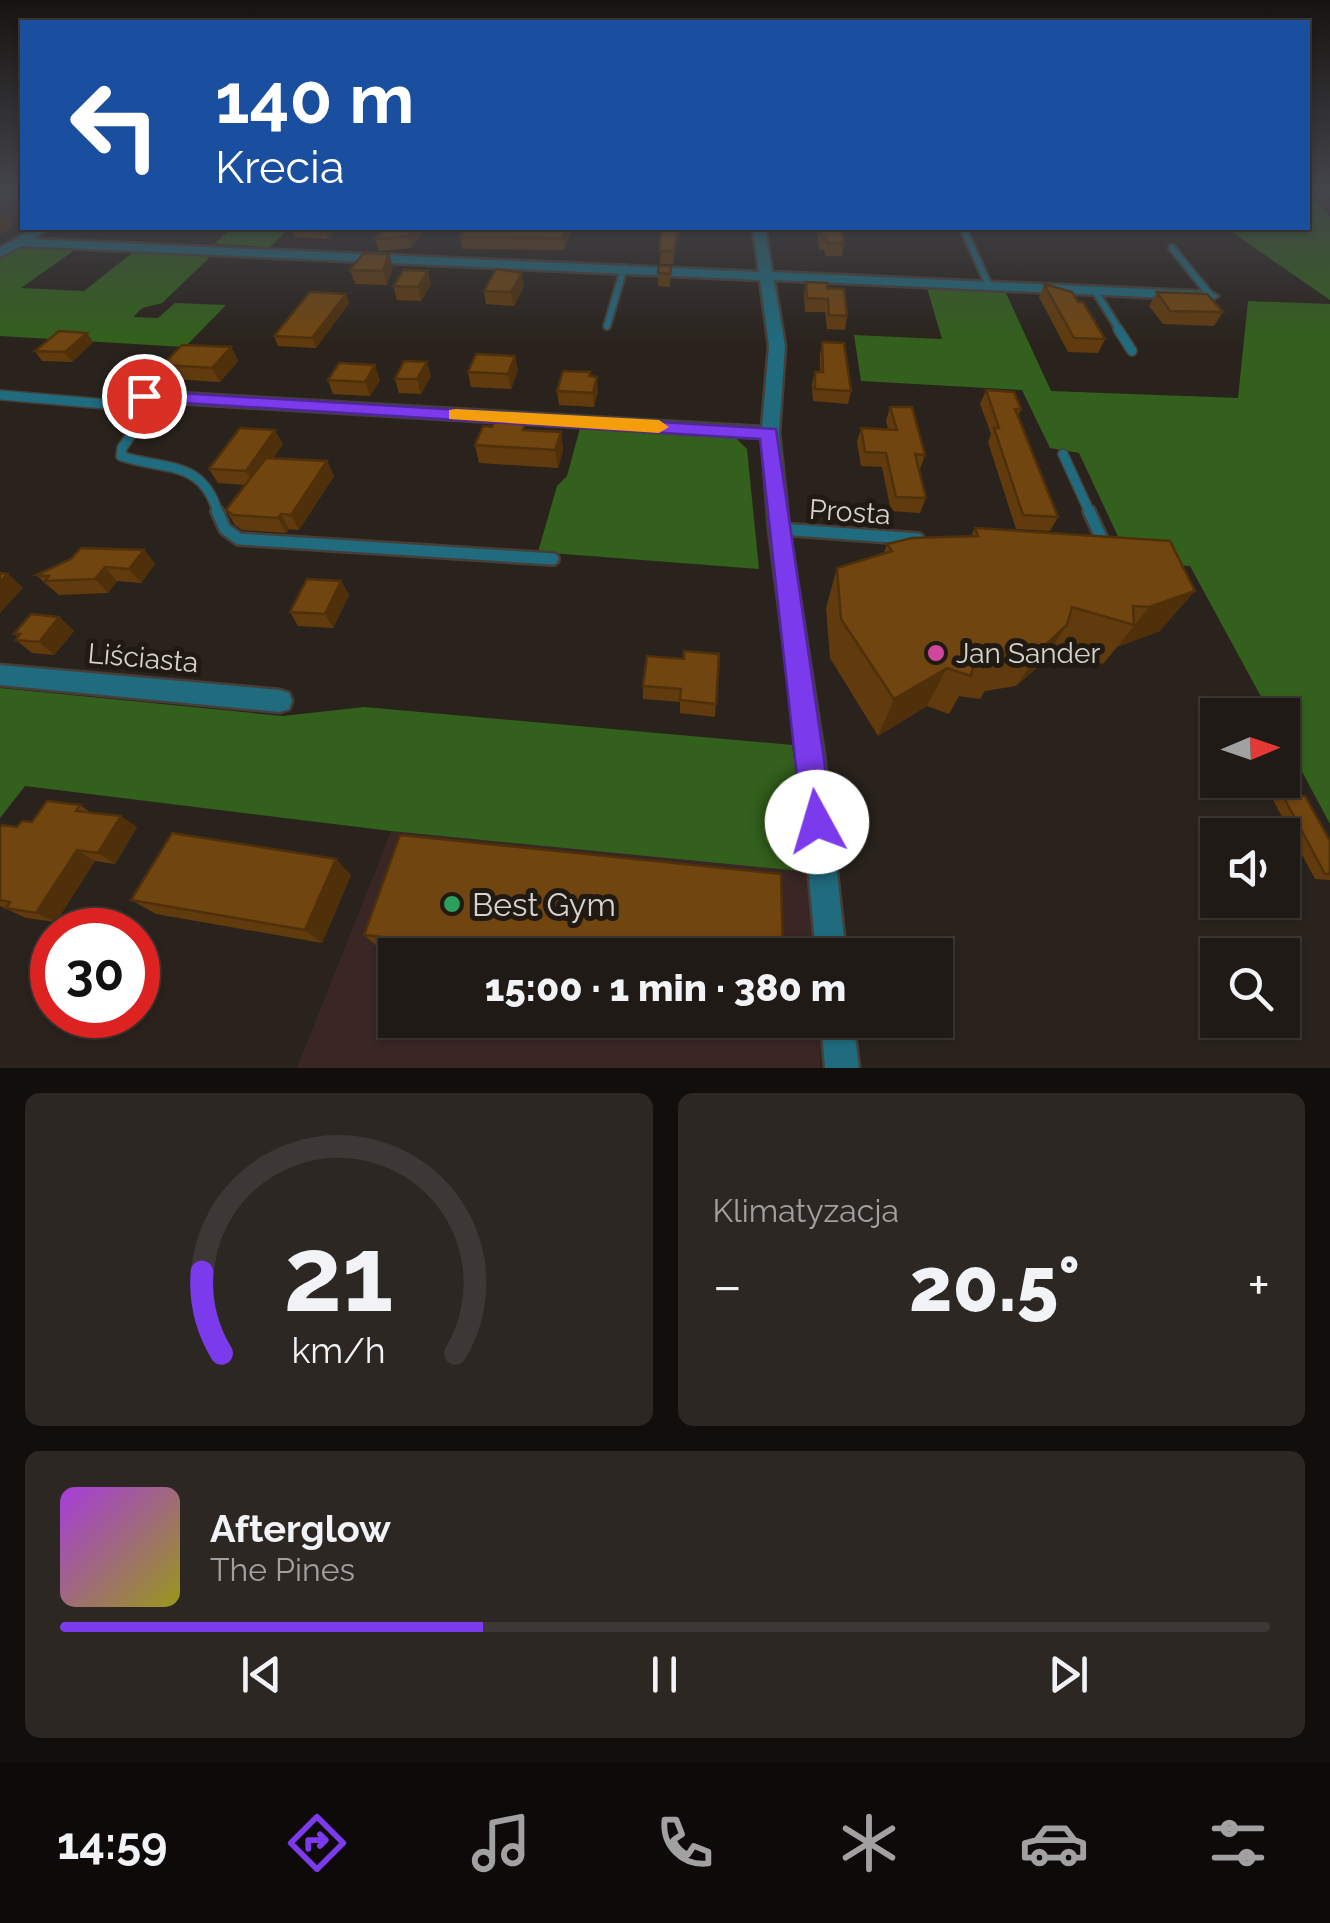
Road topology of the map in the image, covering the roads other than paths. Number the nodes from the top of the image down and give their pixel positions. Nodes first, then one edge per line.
1 (18, 242) joint
2 (760, 242) edge
3 (969, 242) edge
4 (1172, 248) dead end
5 (0, 253) edge
6 (624, 268) junction
7 (764, 274) junction
8 (988, 286) junction
9 (1095, 291) junction
10 (1212, 296) joint
11 (607, 326) dead end
12 (1132, 350) dead end
13 (0, 395) edge
14 (144, 396) dead end
15 (770, 433) junction
16 (1063, 454) dead end
17 (779, 529) junction
18 (934, 541) edge
19 (1089, 552) edge
20 (553, 558) dead end
21 (0, 675) edge
22 (280, 701) dead end
23 (829, 938) edge
24 (839, 1038) edge
25 (842, 1068) edge

1 - 5 street
1 - 6 street
2 - 7 street
3 - 8 lane
4 - 10 lane
6 - 7 street
6 - 11 lane
7 - 8 street
7 - 15 street
8 - 9 street
9 - 10 street
9 - 12 lane
13 - 20 lane
14 - 15 street
15 - 17 street
16 - 19 lane
17 - 18 lane, Prosta
17 - 23 street
21 - 22 street, Liściasta
24 - 25 street

